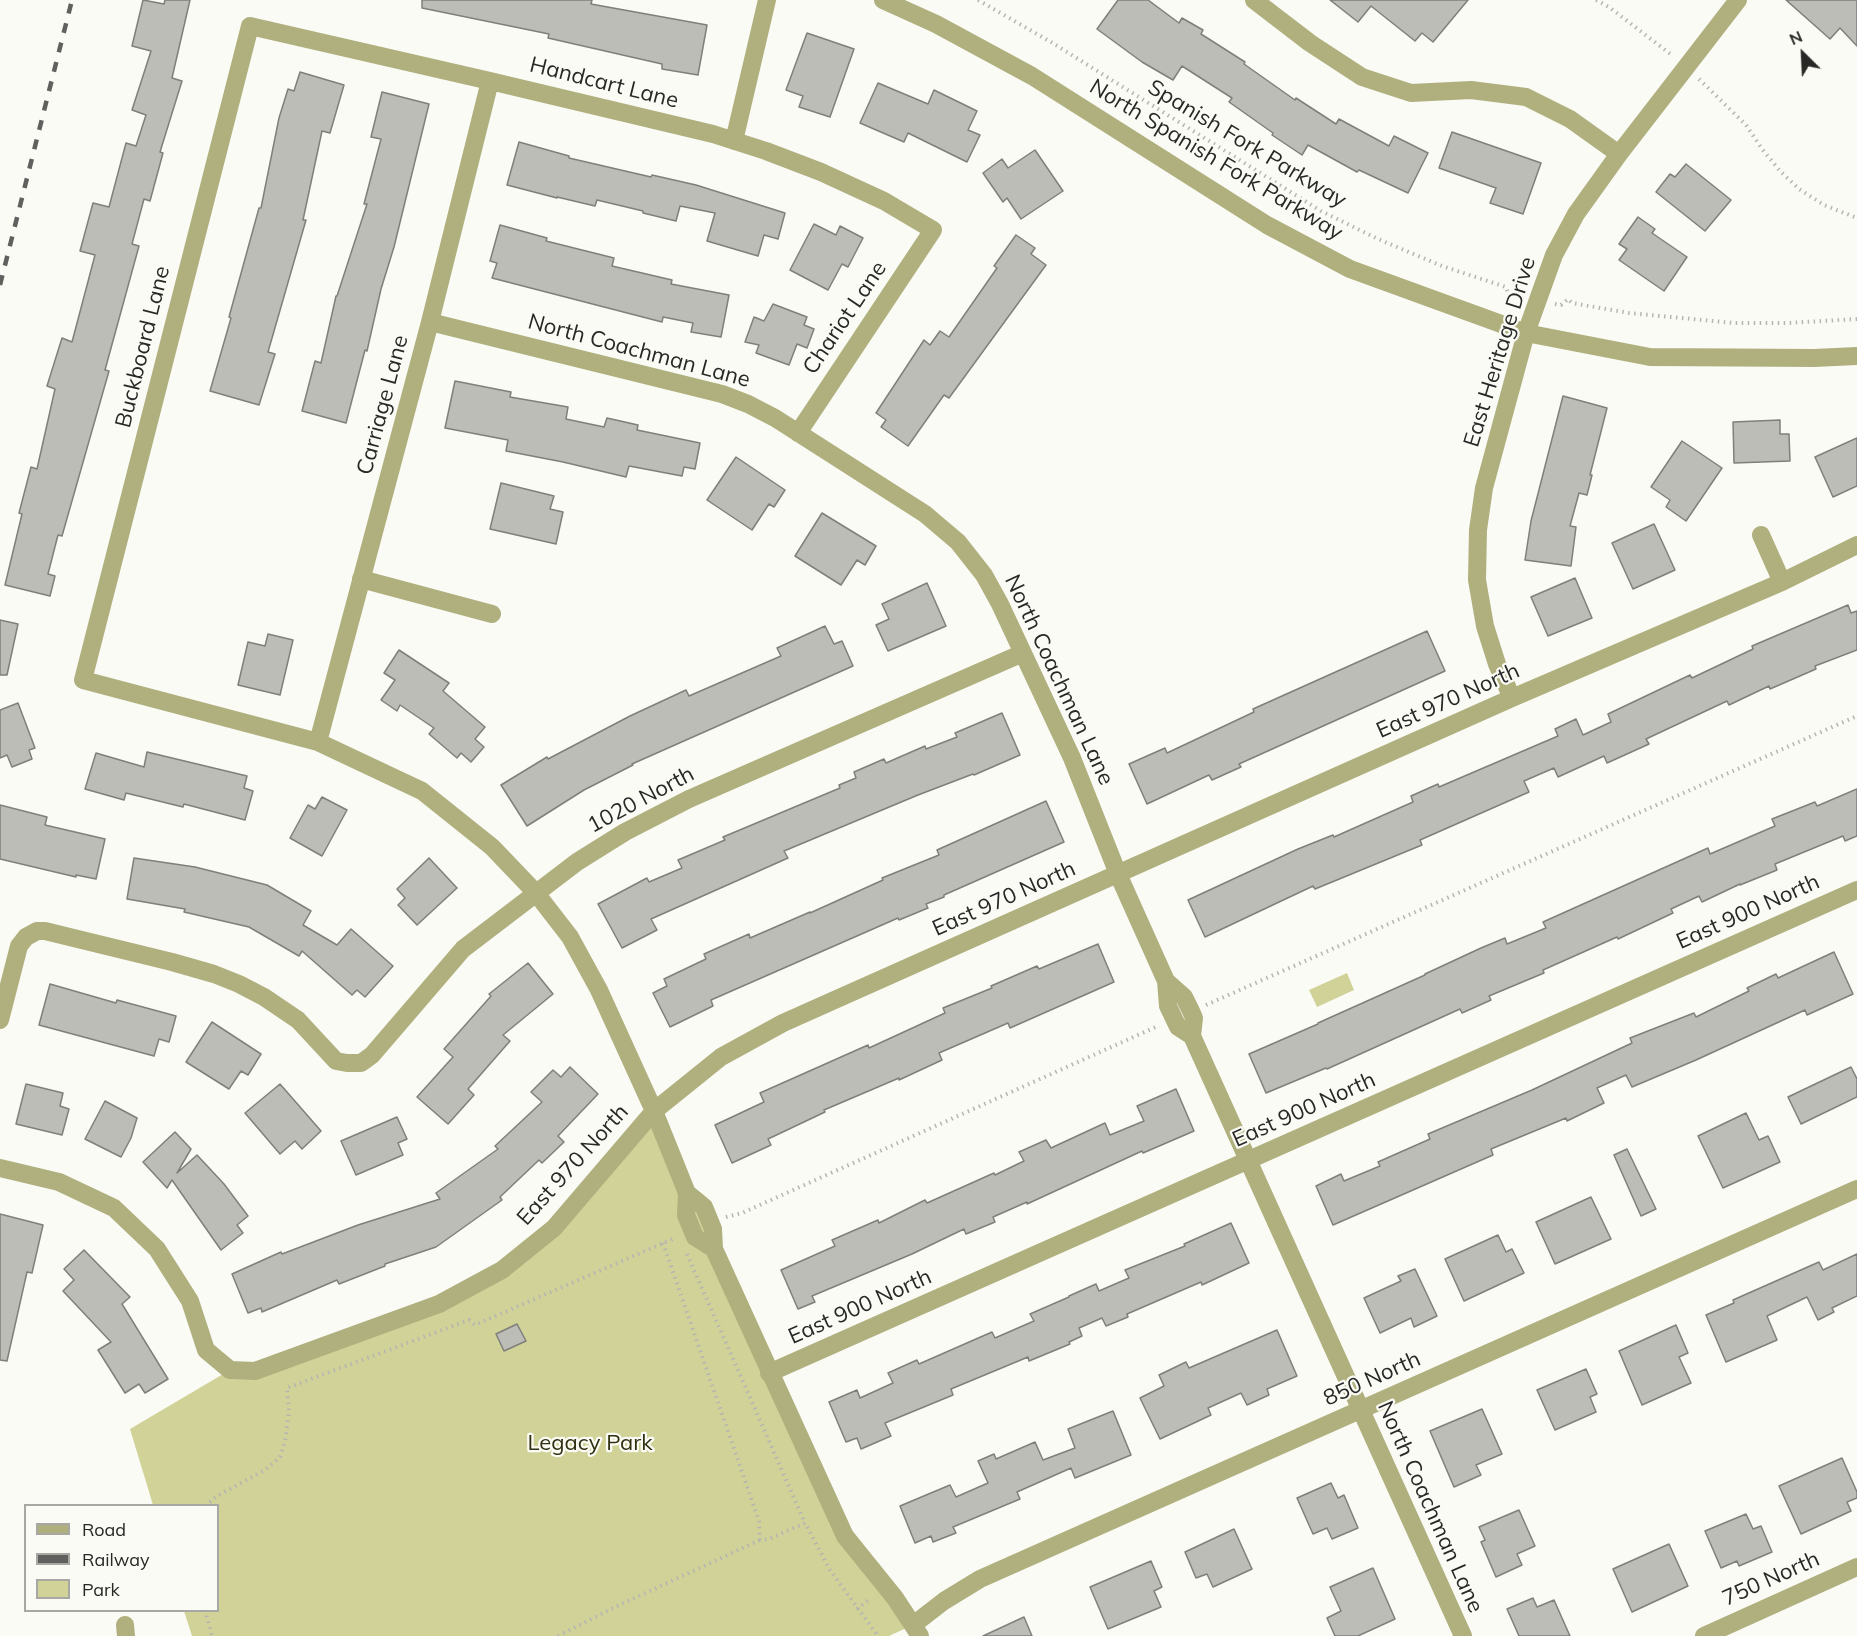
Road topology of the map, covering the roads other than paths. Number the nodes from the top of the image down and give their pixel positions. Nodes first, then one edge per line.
1 (767, 0) edge
2 (883, 0) edge
3 (1254, 0) edge
4 (1738, 0) edge
5 (250, 26) joint
6 (490, 81) junction
7 (734, 141) junction
8 (1619, 154) junction
9 (933, 230) joint
10 (430, 322) junction
11 (1526, 333) junction
12 (1857, 356) edge
13 (798, 433) junction
14 (1761, 535) dead end
15 (1857, 545) edge
16 (361, 579) junction
17 (1782, 582) junction
18 (492, 614) dead end
19 (1023, 653) junction
20 (1512, 698) junction
21 (318, 741) junction
22 (1118, 874) junction
23 (1857, 890) edge
24 (536, 894) junction
25 (0, 1020) edge
26 (654, 1111) junction
27 (1249, 1161) junction
28 (0, 1168) edge
29 (1857, 1189) edge
30 (770, 1373) junction
31 (1360, 1410) junction
32 (1857, 1567) edge
33 (917, 1631) edge
34 (1462, 1636) edge
35 (1704, 1636) edge

1 - 7 street
2 - 11 street, North Spanish Fork Parkway
3 - 8 street
4 - 8 street, East Heritage Drive
5 - 6 street, Handcart Lane
5 - 21 street, Buckboard Lane
6 - 7 street, Handcart Lane
6 - 10 street, Carriage Lane
7 - 9 street, Handcart Lane
8 - 11 street, East Heritage Drive
9 - 13 street, Chariot Lane
10 - 13 street, North Coachman Lane
10 - 16 street, Carriage Lane
11 - 12 street, North Spanish Fork Parkway
11 - 20 street, East Heritage Drive
13 - 19 street, North Coachman Lane
14 - 17 street
15 - 17 street, East 970 North
16 - 18 street
16 - 21 street, Carriage Lane
17 - 20 street, East 970 North
19 - 22 street, North Coachman Lane
19 - 24 street, 1020 North
20 - 22 street, East 970 North
21 - 24 street
22 - 26 street, East 970 North
22 - 27 street, North Coachman Lane
23 - 27 street, East 900 North
24 - 25 street, 1020 North
24 - 26 street
26 - 28 street, East 970 North
26 - 30 street
27 - 30 street, East 900 North
27 - 31 street, North Coachman Lane
29 - 31 street, 850 North
30 - 33 street
31 - 33 street, 850 North
31 - 34 street, North Coachman Lane
32 - 35 street, 750 North

